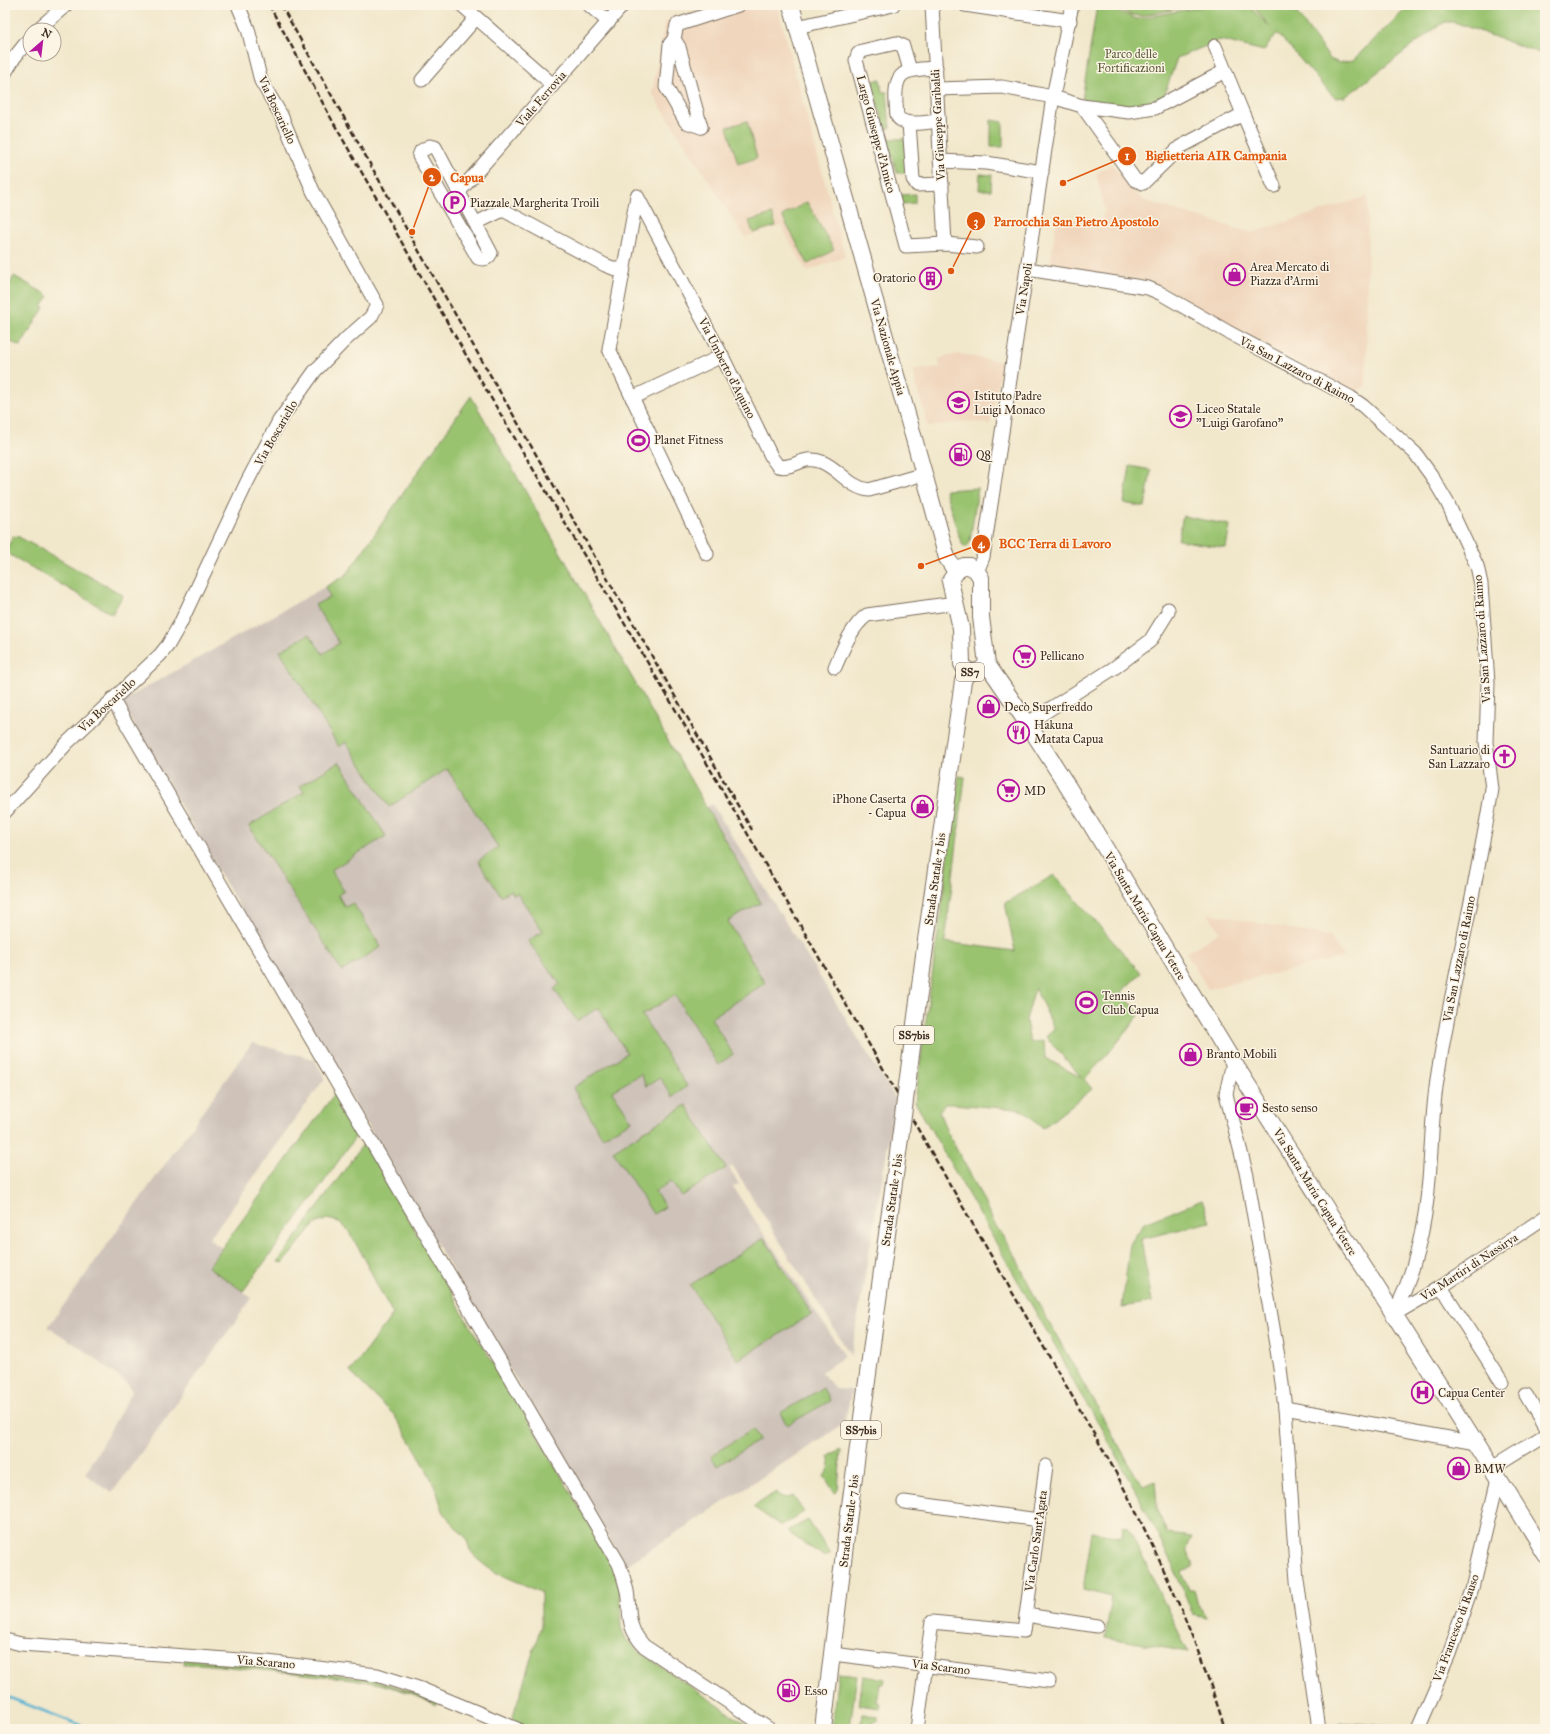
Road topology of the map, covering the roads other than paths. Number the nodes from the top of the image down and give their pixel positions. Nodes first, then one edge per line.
1 (66, 5) edge
2 (238, 5) edge
3 (462, 5) edge
4 (589, 5) edge
5 (623, 5) edge
6 (738, 5) edge
7 (792, 5) edge
8 (892, 5) edge
9 (932, 5) edge
10 (965, 5) edge
11 (1072, 5) edge
12 (476, 18) junction
13 (1070, 21) junction
14 (46, 22) edge
15 (608, 22) junction
16 (797, 27) junction
17 (674, 39) junction
18 (1215, 46) dead end
19 (22, 48) edge
20 (936, 68) junction
21 (910, 70) junction
22 (1225, 71) junction
23 (5, 73) edge
24 (422, 80) dead end
25 (553, 85) junction
26 (937, 89) junction
27 (1053, 97) junction
28 (1082, 106) junction
29 (1243, 114) junction
30 (938, 121) junction
31 (909, 122) junction
32 (940, 162) junction
33 (1042, 172) junction
34 (942, 184) junction
35 (1274, 186) dead end
36 (456, 187) junction
37 (439, 190) junction
38 (455, 218) junction
39 (473, 218) junction
40 (945, 244) junction
41 (977, 247) dead end
42 (1027, 269) junction
43 (623, 272) junction
44 (722, 356) junction
45 (632, 398) junction
46 (924, 474) junction
47 (706, 554) dead end
48 (956, 572) junction
49 (977, 572) junction
50 (955, 603) junction
51 (1168, 609) dead end
52 (987, 664) junction
53 (834, 667) dead end
54 (967, 672) junction
55 (112, 699) junction
56 (1028, 723) junction
57 (5, 812) edge
58 (1233, 1062) junction
59 (1545, 1217) edge
60 (1441, 1287) junction
61 (1393, 1315) junction
62 (1502, 1382) dead end
63 (1526, 1395) dead end
64 (1285, 1408) junction
65 (1545, 1426) edge
66 (1545, 1435) edge
67 (1476, 1442) junction
68 (1046, 1466) dead end
69 (1495, 1473) junction
70 (904, 1502) dead end
71 (1039, 1520) junction
72 (1545, 1554) edge
73 (1026, 1615) junction
74 (1097, 1626) dead end
75 (5, 1640) edge
76 (833, 1654) junction
77 (925, 1665) junction
78 (1049, 1681) dead end
79 (517, 1729) edge
80 (770, 1729) edge
81 (823, 1729) edge
82 (918, 1729) edge
83 (1319, 1729) edge
84 (1417, 1729) edge

1 - 14 street
2 - 55 street, Via Boscariello
3 - 12 street
4 - 15 street
5 - 15 street, Viale Ferrovia
6 - 17 street
7 - 16 main road, Via Nazionale Appia
8 - 16 street
9 - 20 street, Via Giuseppe Garibaldi
10 - 13 street
11 - 13 street, Via Napoli
12 - 24 street
12 - 25 street
13 - 27 street, Via Napoli
15 - 25 street, Viale Ferrovia
16 - 46 main road, Via Nazionale Appia
17 - 17 street
18 - 22 street
19 - 23 street
20 - 21 street
20 - 26 street, Via Giuseppe Garibaldi
21 - 31 street
21 - 40 street, Largo Giuseppe d'Amico
22 - 28 street
22 - 29 street
25 - 36 street, Viale Ferrovia
26 - 27 street
26 - 30 street, Via Giuseppe Garibaldi
27 - 28 street
27 - 33 street, Via Napoli
28 - 29 street
29 - 35 street
30 - 31 street
30 - 32 street, Via Giuseppe Garibaldi
31 - 34 street
32 - 33 street
32 - 34 street, Via Giuseppe Garibaldi
33 - 42 street, Via Napoli
34 - 40 street, Via Giuseppe Garibaldi
36 - 37 street
36 - 37 street
36 - 39 street
37 - 38 street
38 - 39 street
38 - 39 street
39 - 43 street
40 - 41 street
42 - 49 street, Via Napoli
42 - 61 street, Via San Lazzaro di Raimo
43 - 44 street, Via Umberto d'Aquino
43 - 45 street
44 - 45 street
44 - 46 street, Via Umberto d'Aquino
45 - 47 street
46 - 48 main road, Via Nazionale Appia
48 - 49 main road
48 - 50 main road, SS7
49 - 52 main road, SS7
50 - 53 street
50 - 54 main road, SS7
51 - 56 street
52 - 54 main road, SS7
52 - 56 main road, Via Santa Maria Capua Vetere / SS7
54 - 76 main road, Strada Statale 7 bis / SS7bis, bridge
55 - 57 street, Via Boscariello
55 - 80 street
56 - 58 main road, Via Santa Maria Capua Vetere / SS7
58 - 61 main road, Via Santa Maria Capua Vetere / SS7
58 - 64 street
59 - 60 street, Via Martiri di Nassirya
60 - 61 street, Via Martiri di Nassirya
60 - 62 street
61 - 67 main road, Via Santa Maria Capua Vetere / SS7
63 - 65 street
64 - 67 street
64 - 83 street
66 - 69 street
67 - 69 main road, Via Santa Maria Capua Vetere / SS7
68 - 71 street, Via Carlo Sant'Agata
69 - 72 main road, Via Santa Maria Capua Vetere / SS7
69 - 84 street, Via Francesco di Rauso
70 - 71 street
71 - 73 street, Via Carlo Sant'Agata
73 - 74 street
73 - 77 street, Via Carlo Sant'Agata
75 - 79 street, Via Scarano
76 - 77 street, Via Scarano
76 - 81 main road, Strada Statale 7 bis / SS7bis
77 - 78 street, Via Scarano
77 - 82 street, Via Carlo Sant'Agata

